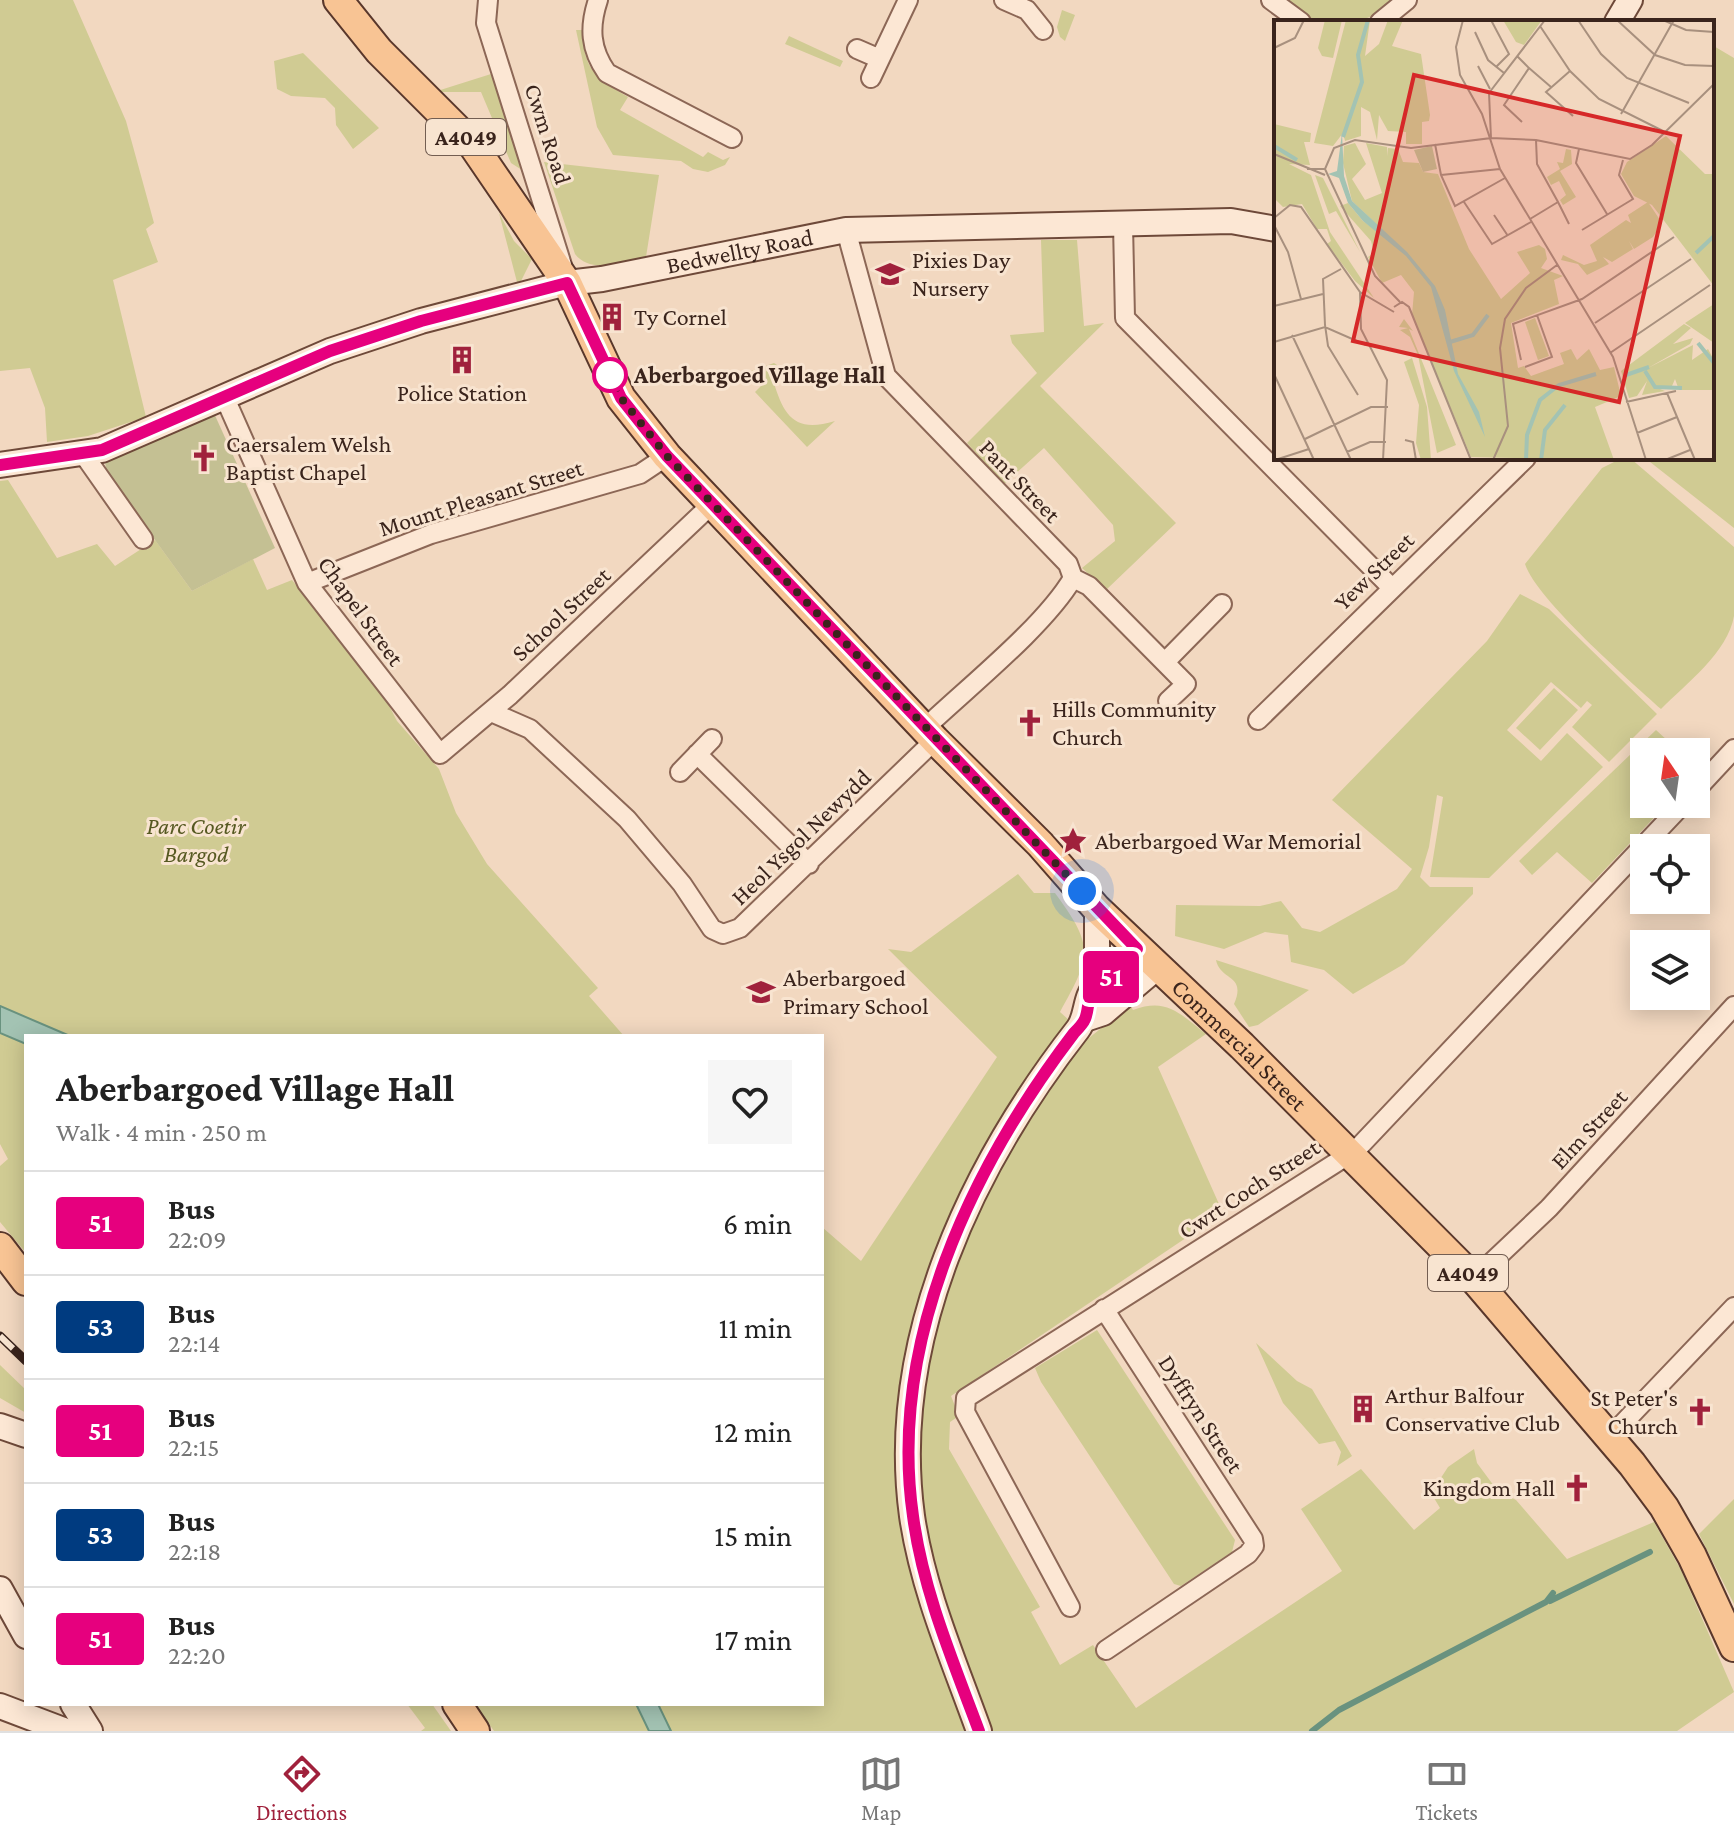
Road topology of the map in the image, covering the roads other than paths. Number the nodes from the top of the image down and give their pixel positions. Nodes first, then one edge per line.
1 (338, 0) edge
2 (488, 0) edge
3 (598, 0) edge
4 (908, 0) edge
5 (1004, 0) edge
6 (1271, 0) edge
7 (1407, 0) edge
8 (1630, 0) edge
9 (1298, 20) edge
10 (1382, 20) edge
11 (1618, 20) edge
12 (1043, 30) dead end
13 (857, 49) dead end
14 (880, 59) junction
15 (871, 78) dead end
16 (732, 138) dead end
17 (1123, 224) junction
18 (1274, 229) edge
19 (846, 230) junction
20 (567, 283) junction
21 (224, 396) junction
22 (84, 455) junction
23 (667, 456) junction
24 (1524, 460) edge
25 (0, 465) edge
26 (711, 505) junction
27 (143, 539) dead end
28 (1073, 578) junction
29 (307, 583) junction
30 (1391, 587) junction
31 (1222, 604) dead end
32 (1165, 662) junction
33 (1168, 701) dead end
34 (491, 712) junction
35 (1258, 720) dead end
36 (930, 734) junction
37 (712, 739) dead end
38 (1734, 749) edge
39 (440, 754) joint
40 (697, 754) junction
41 (680, 772) dead end
42 (1710, 775) edge
43 (1670, 818) edge
44 (809, 864) junction
45 (1097, 909) junction
46 (1147, 958) junction
47 (1097, 985) junction
48 (1734, 1006) edge
49 (1085, 1019) junction
50 (1348, 1155) junction
51 (0, 1247) edge
52 (24, 1278) edge
53 (1474, 1279) junction
54 (1734, 1307) edge
55 (1104, 1309) junction
56 (0, 1426) edge
57 (24, 1434) edge
58 (1609, 1438) junction
59 (0, 1589) edge
60 (1070, 1607) dead end
61 (24, 1632) edge
62 (1734, 1647) edge
63 (1106, 1650) dead end
64 (0, 1706) edge
65 (74, 1706) edge
66 (458, 1706) edge
67 (66, 1731) edge
68 (90, 1731) edge
69 (475, 1731) edge
70 (979, 1731) edge

1 - 20 main road, A4049
2 - 20 street, Cwm Road
3 - 16 street
4 - 14 street
5 - 12 street
6 - 9 street
7 - 10 street
8 - 11 street
13 - 14 street
14 - 15 street
17 - 18 street, Bedwellty Road
17 - 19 street, Bedwellty Road
17 - 30 street
19 - 20 street, Bedwellty Road
19 - 28 street, Pant Street
20 - 21 street, Bedwellty Road
20 - 23 main road, Commercial Street / A4049
21 - 22 street, Bedwellty Road
21 - 29 street, Chapel Street
22 - 25 street, Bedwellty Road
22 - 27 street
23 - 26 main road, Commercial Street / A4049
23 - 29 street, Mount Pleasant Street
24 - 30 street, Yew Street
26 - 34 street, School Street
26 - 36 main road, Commercial Street / A4049
28 - 32 street, Pant Street
28 - 36 street
29 - 39 street, Chapel Street
30 - 35 street, Yew Street
31 - 32 street
32 - 33 street, Pant Street
34 - 39 street, School Street
34 - 44 street, Heol Ysgol Newydd
36 - 44 street, Heol Ysgol Newydd
36 - 45 main road, Commercial Street / A4049
37 - 40 street
38 - 42 street
40 - 41 street
40 - 44 street
43 - 50 street, Cwrt Coch Street
45 - 46 main road, Commercial Street / A4049
45 - 47 street
46 - 47 street
46 - 49 street
46 - 50 main road, Commercial Street / A4049
47 - 49 street
48 - 53 street, Elm Street
49 - 70 street
50 - 53 main road, Commercial Street / A4049
50 - 55 street, Cwrt Coch Street
51 - 52 main road
53 - 58 main road, Commercial Street / A4049
54 - 58 street
55 - 60 street, Cwrt Coch Street
55 - 63 street, Dyffryn Street
56 - 57 street
58 - 62 main road, Commercial Street / A4049
59 - 61 street
64 - 67 street
65 - 68 street
66 - 69 main road

